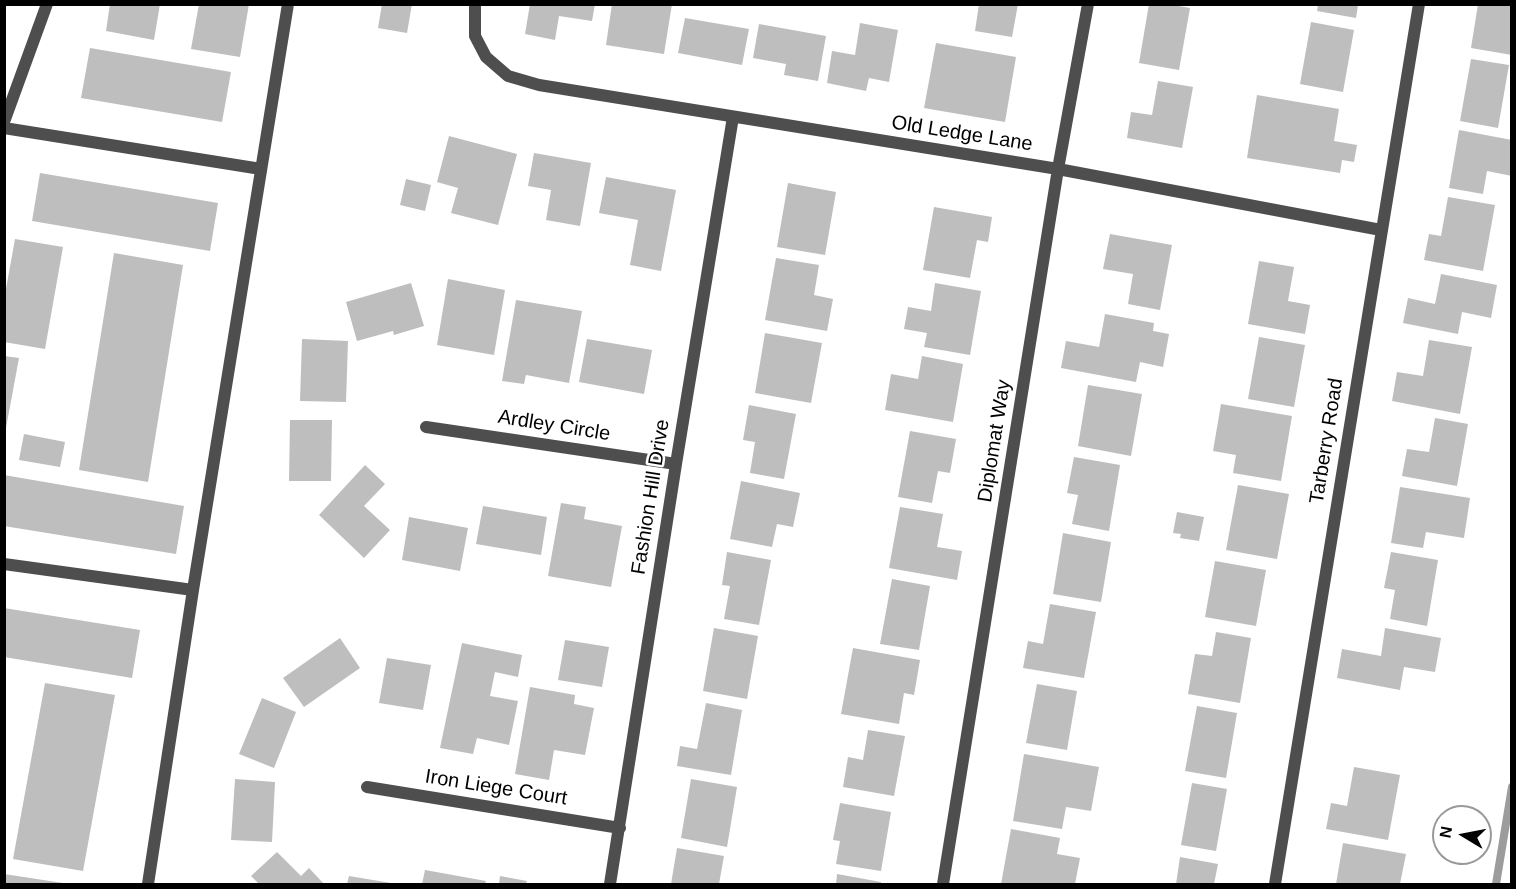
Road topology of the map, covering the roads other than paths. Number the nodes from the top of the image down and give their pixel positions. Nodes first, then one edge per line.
1 (46, 4) edge
2 (288, 4) edge
3 (475, 4) edge
4 (1088, 4) edge
5 (1419, 4) edge
6 (733, 117) junction
7 (4, 122) edge
8 (4, 128) edge
9 (1058, 169) junction
10 (261, 170) junction
11 (1381, 230) junction
12 (426, 427) dead end
13 (675, 464) junction
14 (4, 564) edge
15 (193, 590) junction
16 (367, 787) dead end
17 (620, 828) junction
18 (148, 885) edge
19 (610, 885) edge
20 (943, 885) edge
21 (1275, 885) edge

1 - 7 street
2 - 10 street
3 - 6 street, Old Ledge Lane
4 - 9 street, Diplomat Way
5 - 11 street, Tarberry Road
6 - 9 street, Old Ledge Lane
6 - 13 street, Fashion Hill Drive
8 - 10 street
9 - 11 street, Old Ledge Lane
9 - 20 street, Diplomat Way
10 - 15 street
11 - 21 street, Tarberry Road
12 - 13 street, Ardley Circle
13 - 17 street, Fashion Hill Drive
14 - 15 street
15 - 18 street
16 - 17 street, Iron Liege Court
17 - 19 street, Fashion Hill Drive

